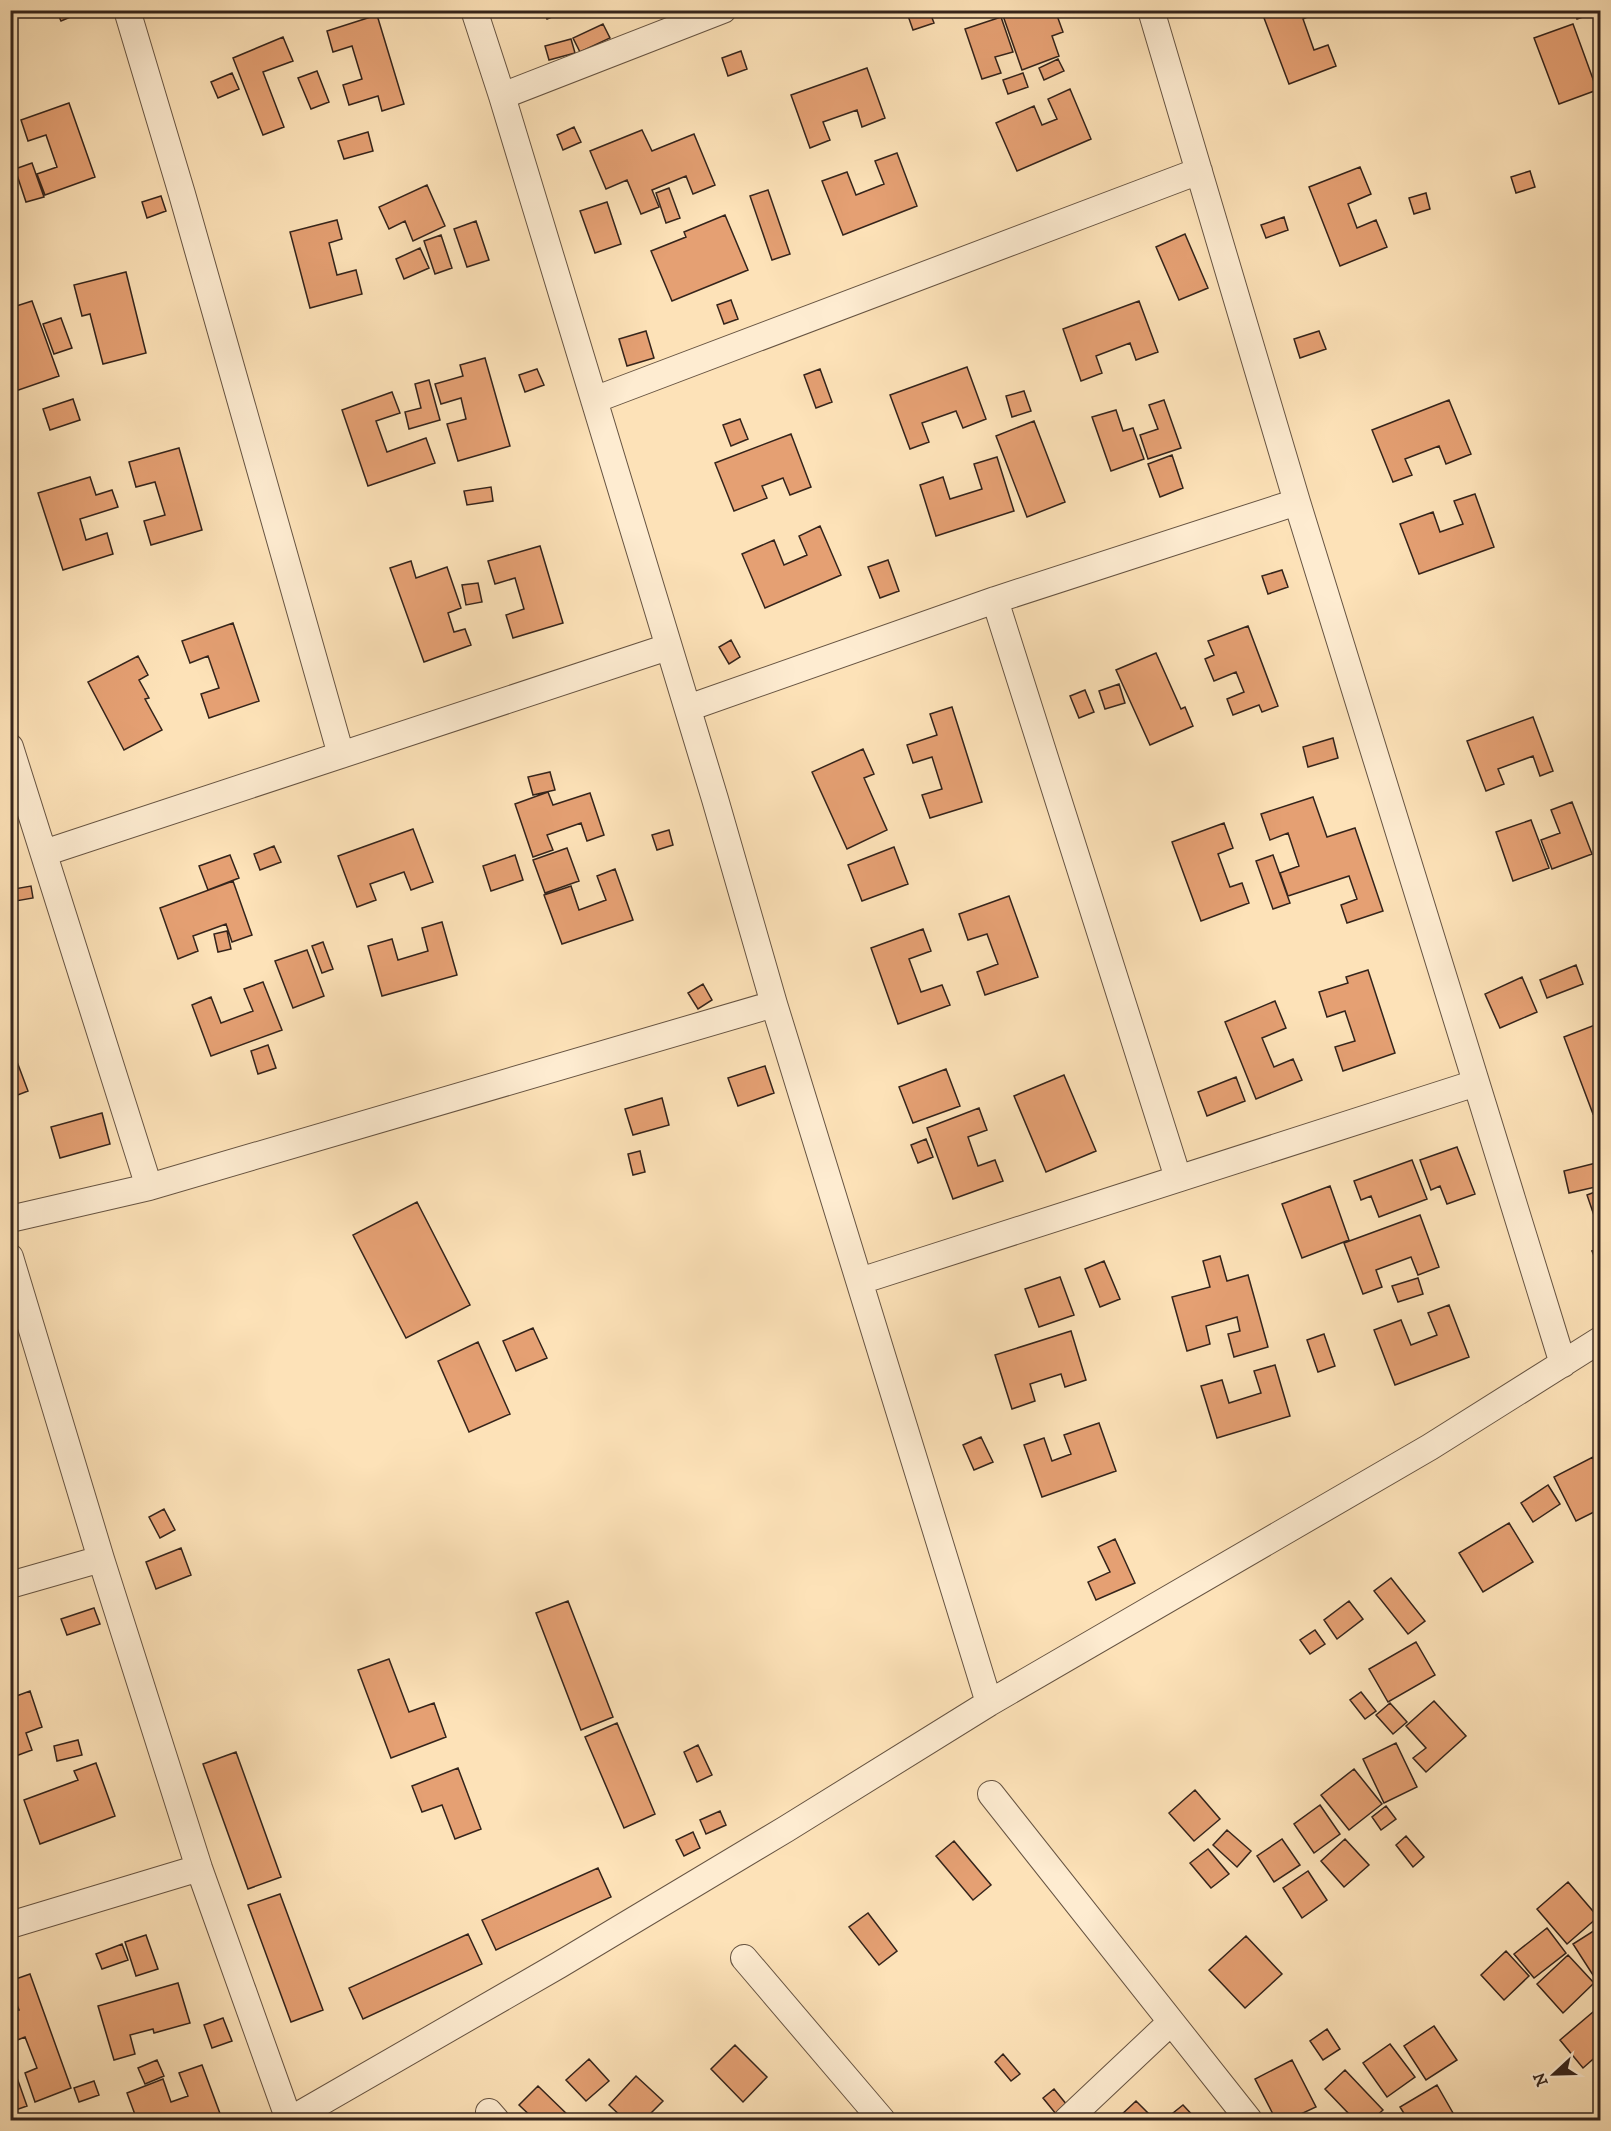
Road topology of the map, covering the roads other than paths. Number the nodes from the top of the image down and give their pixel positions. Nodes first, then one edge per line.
1 (127, 10) edge
2 (474, 10) edge
3 (723, 10) edge
4 (1151, 10) edge
5 (502, 96) junction
6 (1199, 171) junction
7 (594, 400) junction
8 (1297, 502) junction
9 (995, 600) junction
10 (668, 647) junction
11 (688, 708) junction
12 (10, 747) edge
13 (341, 754) junction
14 (44, 853) junction
15 (774, 1004) junction
16 (1476, 1083) junction
17 (1178, 1178) junction
18 (149, 1187) junction
19 (10, 1219) edge
20 (10, 1257) edge
21 (860, 1281) junction
22 (1600, 1340) edge
23 (1563, 1364) junction
24 (102, 1559) junction
25 (10, 1585) edge
26 (988, 1703) junction
27 (991, 1794) dead end
28 (199, 1868) junction
29 (10, 1925) edge
30 (744, 1958) dead end
31 (1171, 2022) junction
32 (289, 2121) edge
33 (882, 2121) edge
34 (1067, 2121) edge
35 (1249, 2121) edge

1 - 13 street
2 - 5 street
3 - 5 street
4 - 6 street
5 - 7 street
6 - 7 street
6 - 8 street
7 - 10 street
8 - 9 street
8 - 16 street
9 - 11 street
9 - 17 street
10 - 11 street
10 - 13 street
11 - 15 street
12 - 14 street
13 - 14 street
14 - 18 street
15 - 18 street
15 - 21 street
16 - 17 street
16 - 23 street
17 - 21 street
18 - 19 street
20 - 24 street
21 - 26 street
22 - 23 street
23 - 26 street
24 - 25 street
24 - 28 street
26 - 32 street
27 - 31 street
28 - 29 street
28 - 32 street
30 - 33 street
31 - 34 street
31 - 35 street

